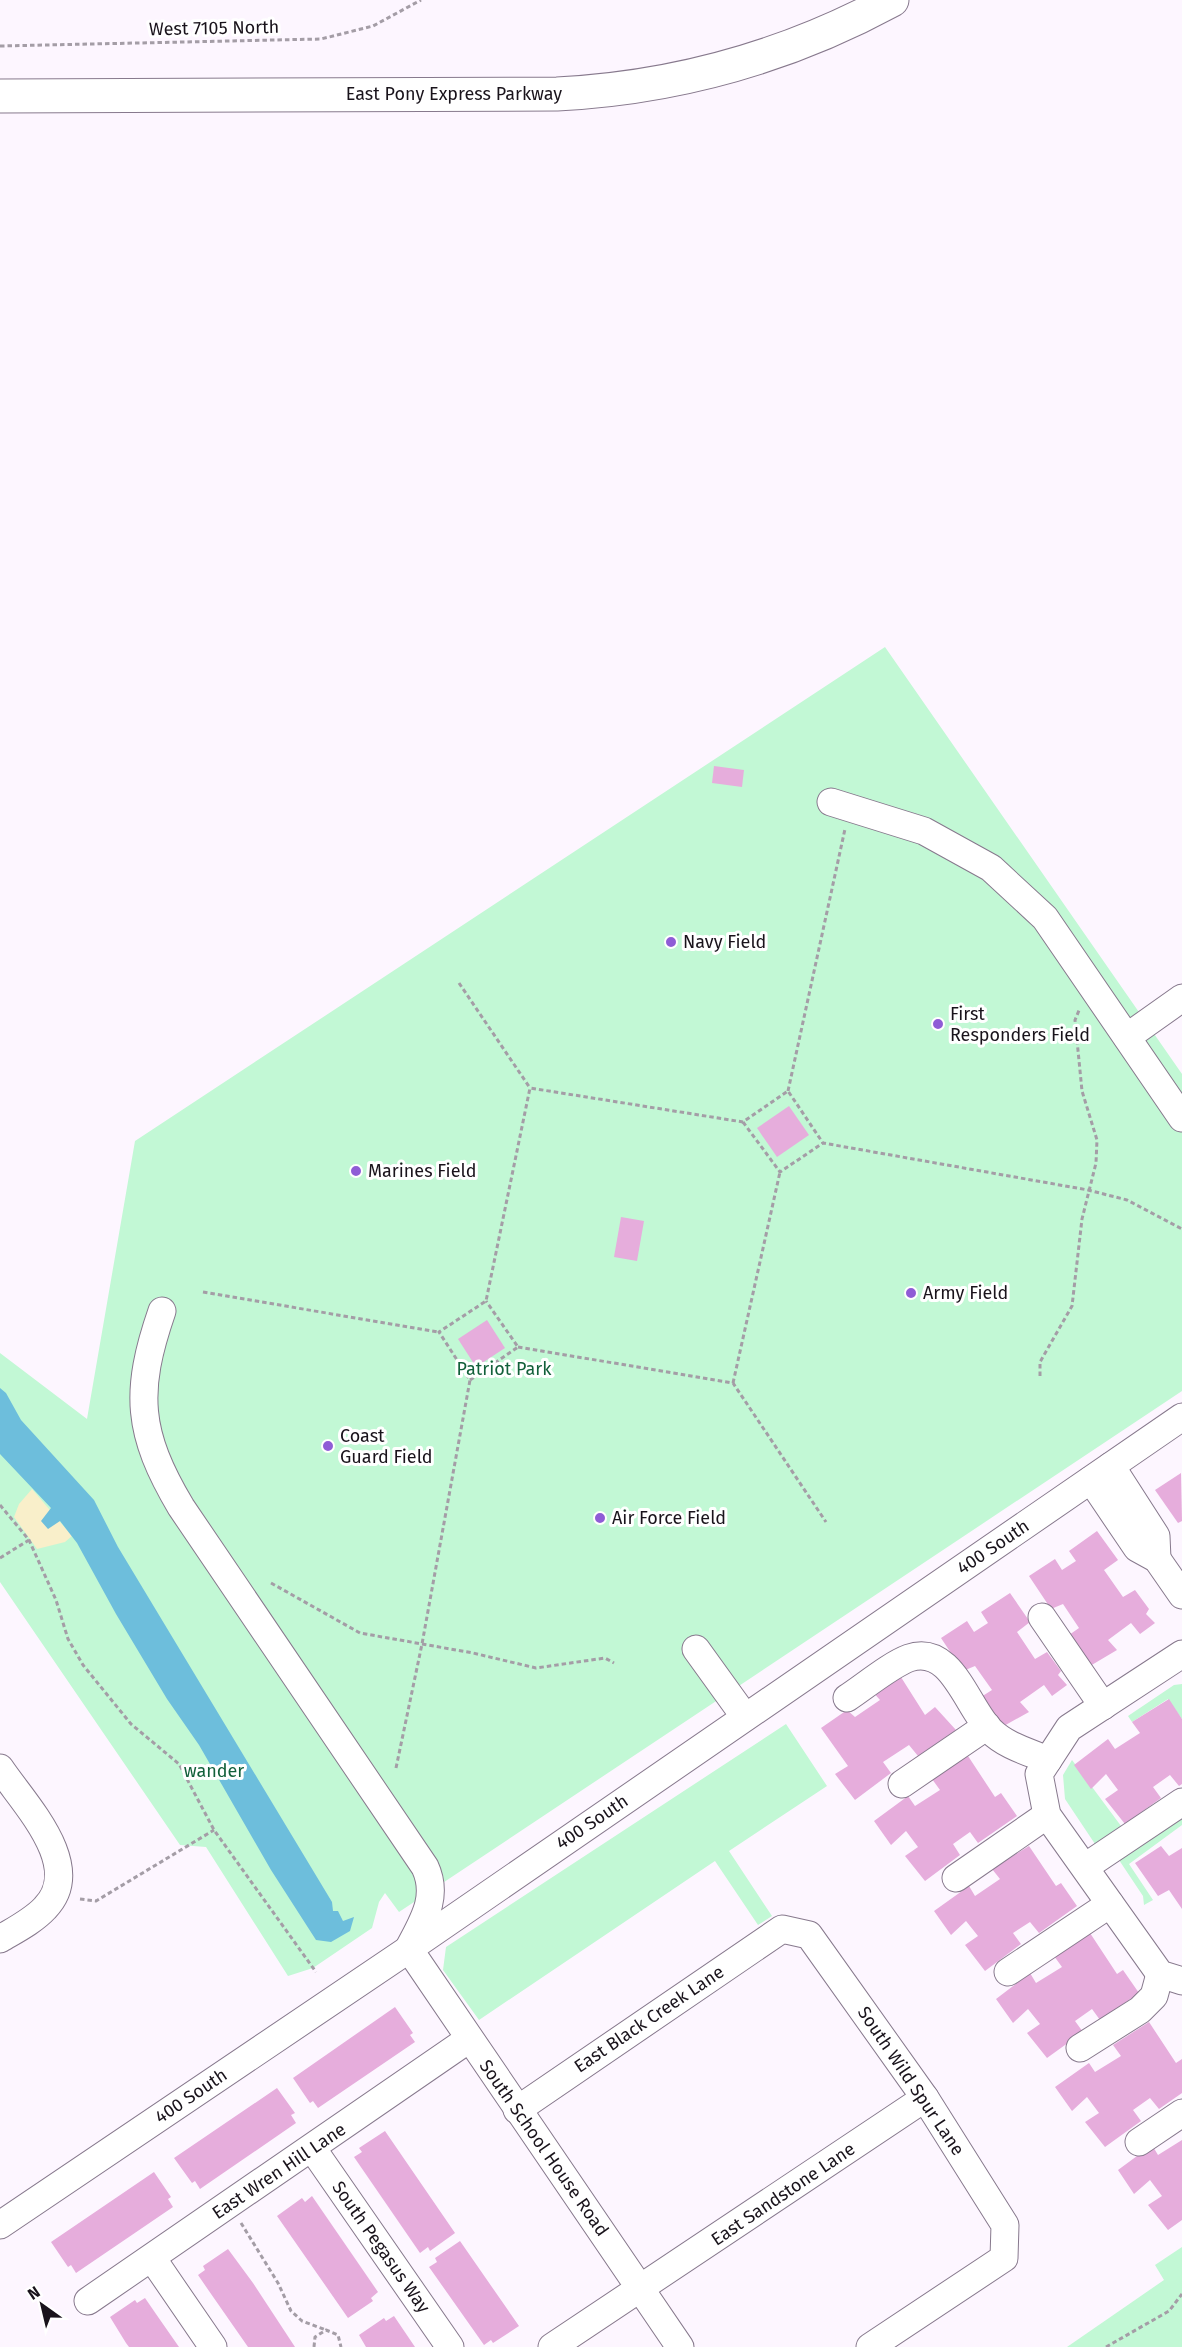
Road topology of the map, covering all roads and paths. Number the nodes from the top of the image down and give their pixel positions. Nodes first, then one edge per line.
1 (421, 0) edge
2 (892, 0) edge
3 (0, 46) edge
4 (0, 96) edge
5 (831, 802) dead end
6 (846, 825) dead end
7 (459, 983) dead end
8 (1182, 998) edge
9 (1080, 1008) dead end
10 (1127, 1037) junction
11 (530, 1088) junction
12 (788, 1091) junction
13 (1182, 1118) edge
14 (743, 1122) junction
15 (824, 1143) junction
16 (780, 1172) junction
17 (1088, 1190) junction
18 (1182, 1228) edge
19 (203, 1292) dead end
20 (486, 1301) junction
21 (162, 1311) dead end
22 (439, 1332) junction
23 (518, 1347) junction
24 (1040, 1376) dead end
25 (470, 1380) junction
26 (733, 1383) junction
27 (1182, 1417) edge
28 (1101, 1473) junction
29 (0, 1504) edge
30 (826, 1522) dead end
31 (29, 1540) junction
32 (0, 1558) edge
33 (271, 1583) dead end
34 (1182, 1595) edge
35 (1042, 1617) dead end
36 (422, 1644) junction
37 (696, 1649) dead end
38 (1182, 1654) edge
39 (614, 1663) dead end
40 (847, 1698) dead end
41 (1103, 1706) junction
42 (745, 1717) junction
43 (987, 1726) junction
44 (1043, 1767) junction
45 (0, 1768) edge
46 (396, 1768) dead end
47 (902, 1784) dead end
48 (1182, 1802) edge
49 (1047, 1815) junction
50 (214, 1830) junction
51 (1085, 1867) junction
52 (956, 1878) dead end
53 (80, 1899) dead end
54 (1110, 1904) junction
55 (782, 1929) joint
56 (0, 1939) edge
57 (409, 1949) junction
58 (316, 1972) dead end
59 (1008, 1972) dead end
60 (1171, 1978) edge
61 (470, 2039) junction
62 (1080, 2048) dead end
63 (925, 2098) junction
64 (518, 2110) junction
65 (1182, 2113) edge
66 (1139, 2142) dead end
67 (312, 2148) junction
68 (236, 2215) dead end
69 (0, 2225) edge
70 (152, 2258) junction
71 (641, 2288) junction
72 (1182, 2294) edge
73 (88, 2301) dead end
74 (326, 2330) junction
75 (213, 2347) edge
76 (314, 2347) edge
77 (341, 2347) edge
78 (450, 2347) edge
79 (552, 2347) edge
80 (680, 2347) edge
81 (870, 2347) edge
82 (1107, 2347) edge

1 - 3 path, West 7105 North
2 - 4 main road, East Pony Express Parkway
5 - 10 street
6 - 12 path
7 - 11 path
8 - 10 street
9 - 17 path
10 - 13 street
11 - 14 path
11 - 20 path
12 - 14 path
12 - 15 path
14 - 16 path
15 - 16 path
15 - 17 path
16 - 26 path
17 - 18 path
17 - 24 path
19 - 22 path
20 - 22 path
20 - 23 path
21 - 57 street
22 - 25 path
23 - 25 path
23 - 26 path
25 - 36 path
26 - 30 path
27 - 28 street, 400 South
28 - 34 street
28 - 42 street, 400 South
29 - 31 path
31 - 32 path
31 - 50 path
33 - 36 path
35 - 41 street
36 - 39 path
36 - 46 path
37 - 42 street
38 - 41 street
40 - 43 street
41 - 44 street
42 - 57 street, 400 South
43 - 44 street
43 - 47 street
44 - 49 street
45 - 56 street
48 - 51 street
49 - 51 street
49 - 52 street
50 - 53 path
50 - 58 path
51 - 54 street
54 - 59 street
54 - 60 street
55 - 63 street, South Wild Spur Lane
55 - 64 street, East Black Creek Lane
57 - 61 street, South School House Road
57 - 69 street, 400 South
60 - 62 street
61 - 64 street, South School House Road
61 - 67 street, East Wren Hill Lane
63 - 71 street, East Sandstone Lane
63 - 81 street, South Wild Spur Lane
64 - 71 street, South School House Road
65 - 66 street
67 - 70 street, East Wren Hill Lane
67 - 78 street, South Pegasus Way
68 - 74 path
70 - 73 street, East Wren Hill Lane
70 - 75 street
71 - 79 street, East Sandstone Lane
71 - 80 street, South School House Road
72 - 82 path
74 - 76 path
74 - 77 path

